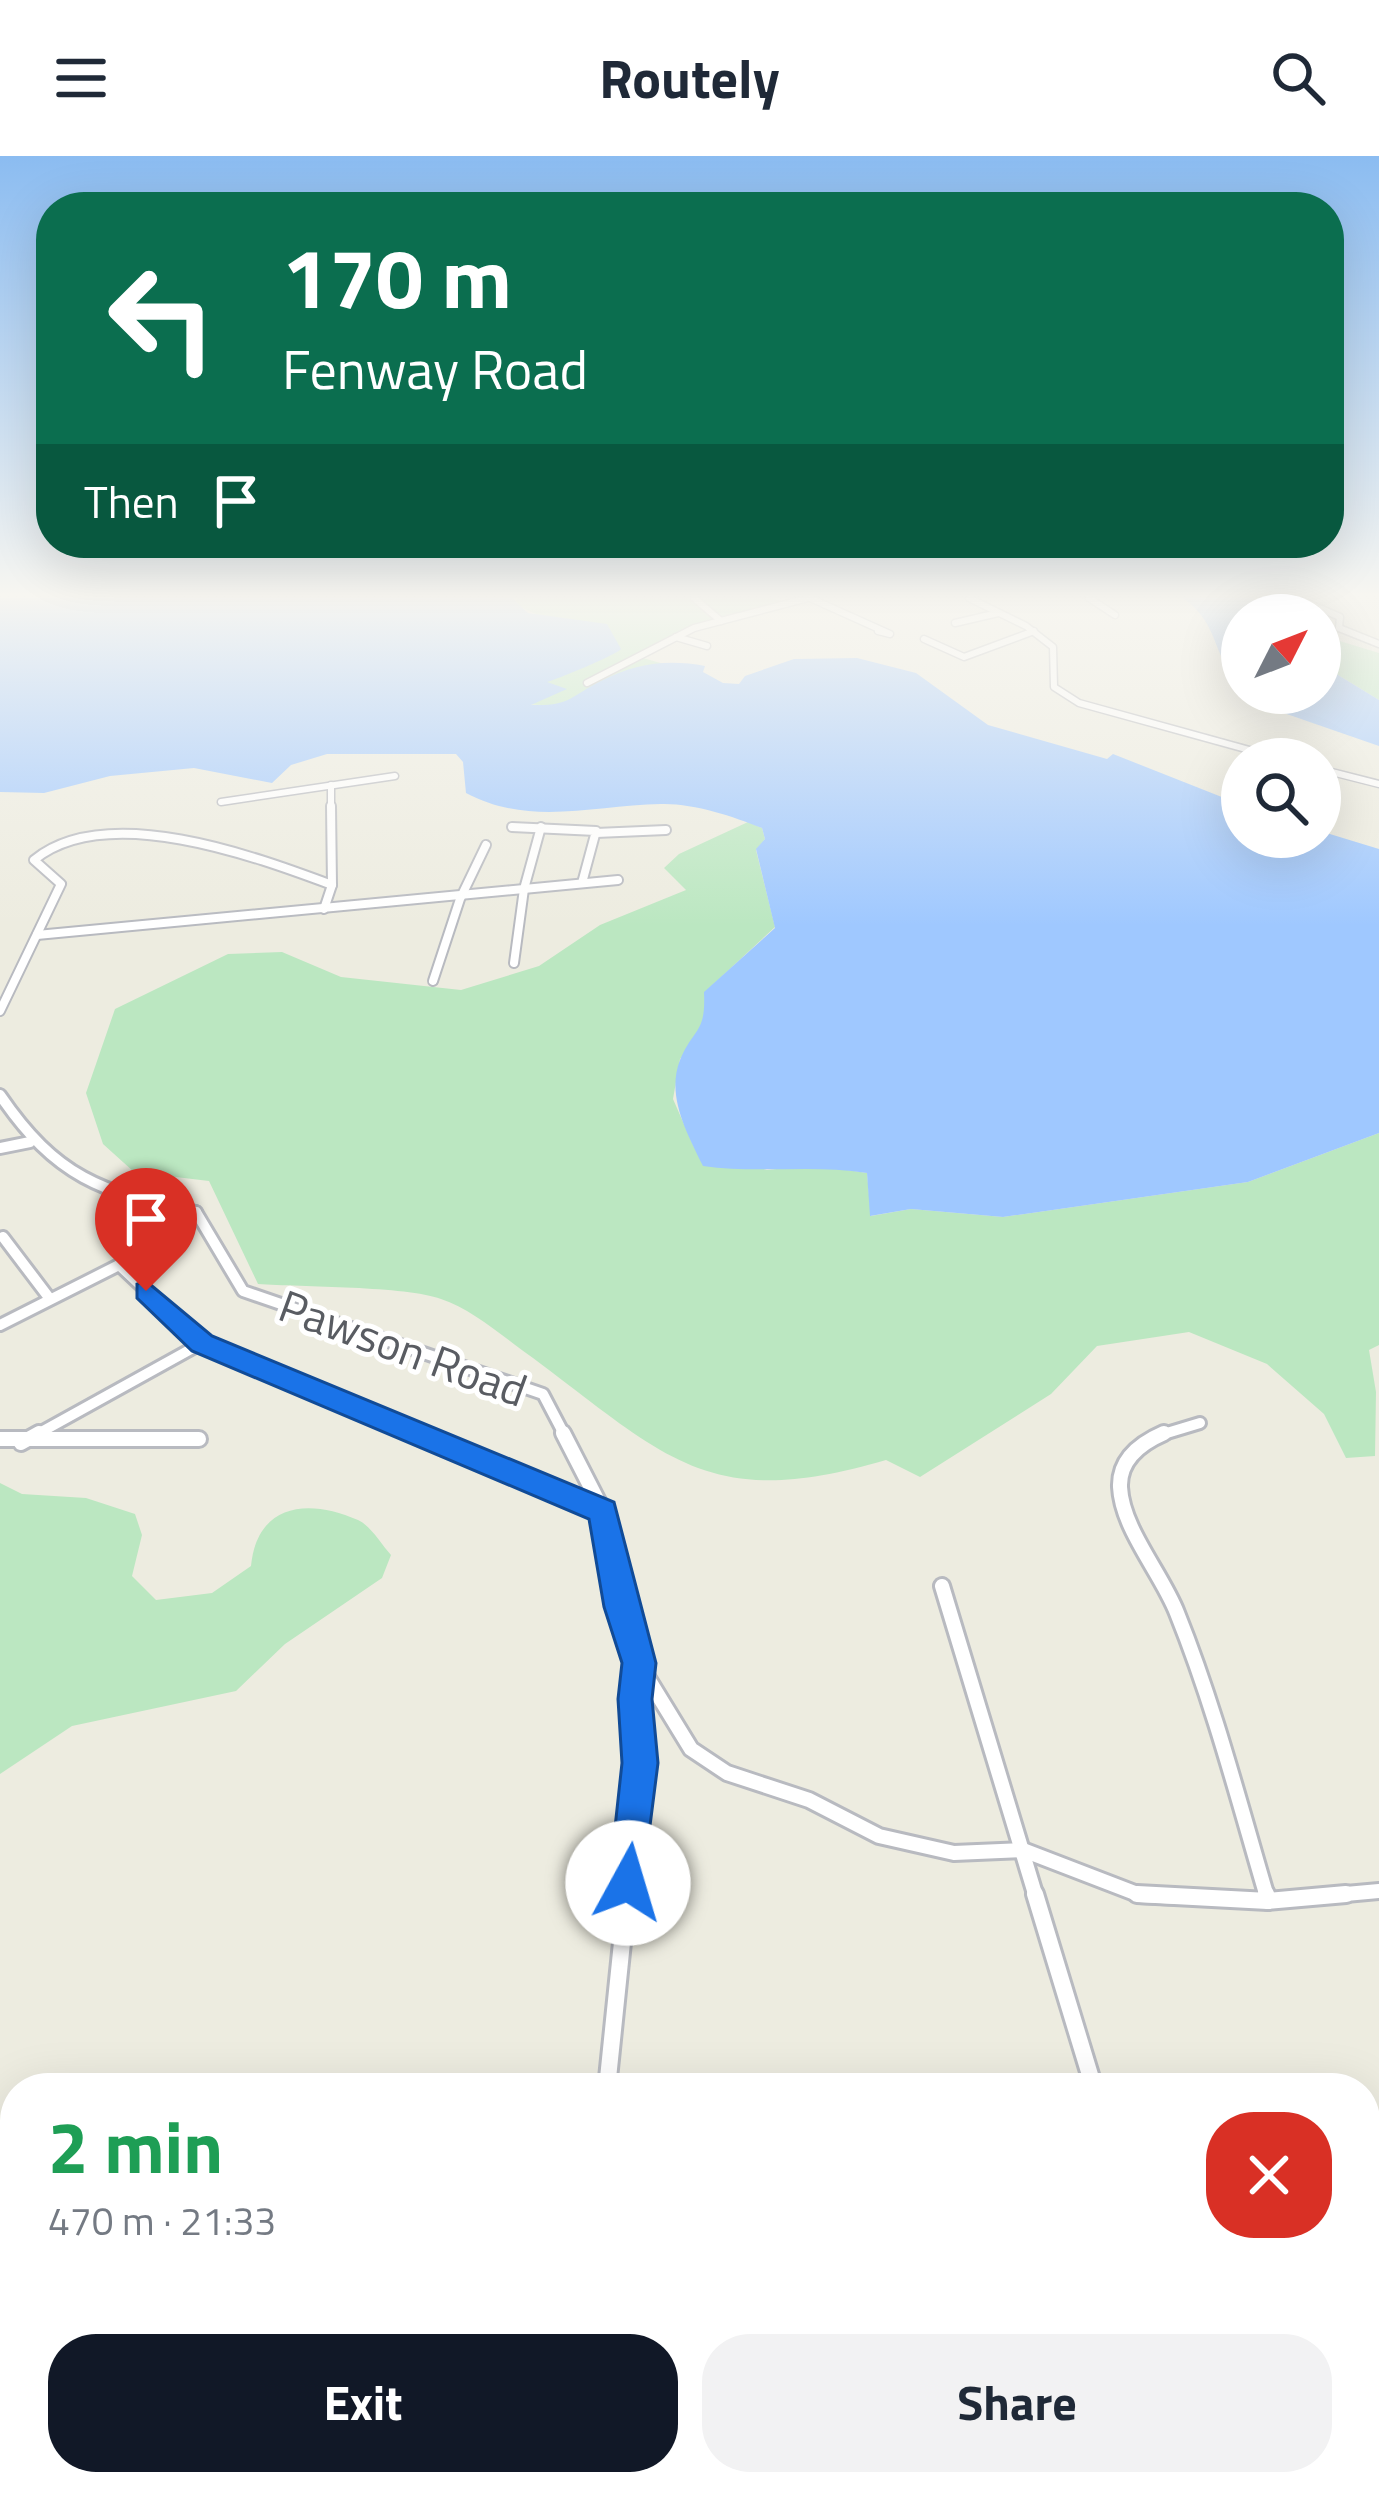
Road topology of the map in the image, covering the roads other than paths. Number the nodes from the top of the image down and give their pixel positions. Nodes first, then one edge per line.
1 (1094, 707) edge
2 (1221, 742) edge
3 (1341, 774) edge
4 (395, 776) dead end
5 (1379, 784) edge
6 (331, 785) junction
7 (221, 802) dead end
8 (512, 826) dead end
9 (541, 826) junction
10 (666, 830) dead end
11 (596, 833) junction
12 (485, 845) dead end
13 (618, 880) dead end
14 (582, 883) junction
15 (332, 885) junction
16 (524, 889) junction
17 (460, 898) junction
18 (324, 909) junction
19 (37, 935) junction
20 (514, 963) dead end
21 (433, 981) dead end
22 (0, 1011) edge
23 (0, 1096) edge
24 (30, 1142) junction
25 (0, 1148) edge
26 (196, 1212) junction
27 (4, 1242) edge
28 (118, 1265) junction
29 (50, 1299) junction
30 (0, 1325) edge
31 (202, 1343) junction
32 (1200, 1423) dead end
33 (0, 1439) edge
34 (199, 1439) dead end
35 (21, 1443) junction
36 (603, 1511) junction
37 (943, 1586) dead end
38 (639, 1663) junction
39 (1023, 1850) junction
40 (1379, 1891) edge
41 (1268, 1901) junction
42 (609, 2073) edge
43 (1090, 2073) edge

1 - 2 street
3 - 5 street
4 - 6 street
6 - 7 street
6 - 15 street
8 - 9 street
9 - 11 street
9 - 16 street
10 - 11 street
11 - 14 street
12 - 17 street
13 - 14 street
14 - 16 street
15 - 18 street
15 - 19 street
16 - 17 street
16 - 20 street
17 - 18 street
17 - 21 street
18 - 19 street
19 - 22 street
23 - 24 street
24 - 25 street
24 - 26 street
26 - 28 street
26 - 36 street, Pawson Road
27 - 29 street
28 - 29 street
28 - 31 street
29 - 30 street
31 - 35 street
31 - 36 street
32 - 41 street
33 - 35 street
34 - 35 street
36 - 38 street, Pawson Road
37 - 39 street
38 - 39 street
38 - 42 street, Pawson Road
39 - 41 street
39 - 43 street
40 - 41 street

